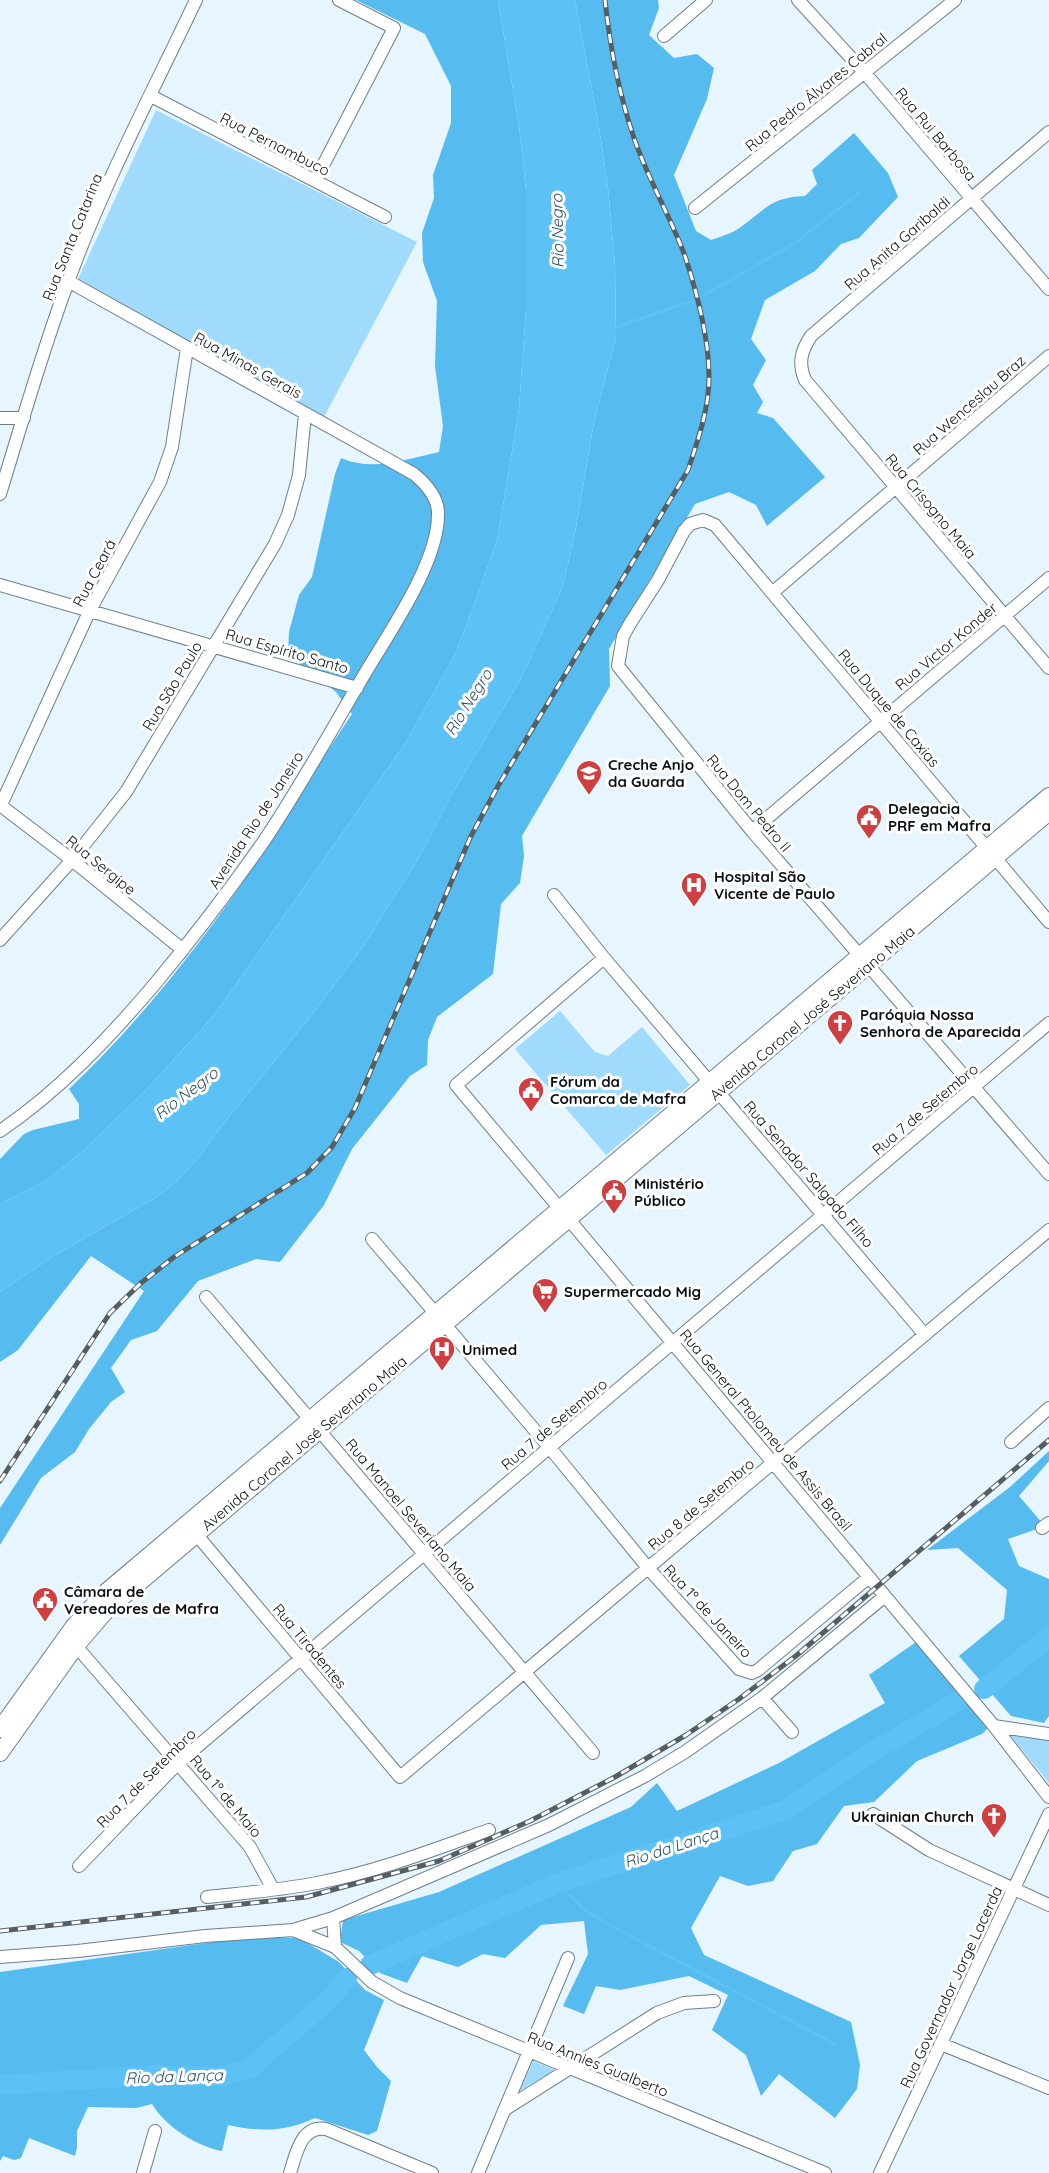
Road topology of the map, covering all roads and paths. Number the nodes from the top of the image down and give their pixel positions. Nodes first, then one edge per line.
1 (196, 0) edge
2 (339, 0) edge
3 (706, 0) edge
4 (798, 0) edge
5 (955, 0) edge
6 (664, 36) dead end
7 (864, 72) junction
8 (151, 96) junction
9 (1049, 132) edge
10 (315, 181) junction
11 (972, 198) junction
12 (695, 208) dead end
13 (385, 217) dead end
14 (68, 281) junction
15 (1049, 289) edge
16 (187, 348) junction
17 (1049, 356) edge
18 (800, 358) joint
19 (305, 414) junction
20 (0, 418) edge
21 (24, 418) junction
22 (414, 474) joint
23 (896, 487) junction
24 (0, 494) edge
25 (1049, 578) edge
26 (0, 585) edge
27 (772, 593) junction
28 (89, 612) junction
29 (1005, 616) junction
30 (214, 646) junction
31 (618, 666) joint
32 (1049, 668) edge
33 (357, 688) junction
34 (881, 722) junction
35 (1049, 796) edge
36 (0, 805) edge
37 (1049, 812) edge
38 (752, 831) junction
39 (991, 853) junction
40 (72, 860) junction
41 (554, 895) dead end
42 (1049, 922) edge
43 (0, 940) edge
44 (183, 950) junction
45 (603, 958) junction
46 (864, 960) junction
47 (1049, 1023) edge
48 (714, 1087) junction
49 (974, 1087) junction
50 (0, 1131) edge
51 (1049, 1174) edge
52 (565, 1213) junction
53 (824, 1215) junction
54 (1049, 1230) edge
55 (372, 1239) dead end
56 (206, 1297) dead end
57 (440, 1318) junction
58 (925, 1335) junction
59 (673, 1342) junction
60 (1049, 1408) edge
61 (314, 1425) junction
62 (1011, 1442) dead end
63 (550, 1448) junction
64 (774, 1463) junction
65 (196, 1534) junction
66 (424, 1554) junction
67 (648, 1568) junction
68 (869, 1577) junction
69 (885, 1596) junction
70 (76, 1646) junction
71 (301, 1659) junction
72 (524, 1673) junction
73 (762, 1698) junction
74 (994, 1726) junction
75 (0, 1729) edge
76 (792, 1732) dead end
77 (1049, 1734) edge
78 (0, 1753) edge
79 (593, 1753) dead end
80 (178, 1763) junction
81 (400, 1777) joint
82 (1049, 1797) edge
83 (873, 1814) dead end
84 (1049, 1814) edge
85 (489, 1830) dead end
86 (79, 1866) dead end
87 (273, 1889) junction
88 (1013, 1889) junction
89 (207, 1898) dead end
90 (1049, 1905) edge
91 (333, 1918) junction
92 (293, 1930) junction
93 (335, 1947) junction
94 (0, 1957) edge
95 (568, 1958) dead end
96 (714, 2001) dead end
97 (941, 2044) junction
98 (529, 2052) junction
99 (571, 2069) junction
100 (1049, 2088) edge
101 (504, 2110) junction
102 (155, 2132) dead end
103 (143, 2173) edge
104 (290, 2173) edge
105 (432, 2173) edge
106 (478, 2173) edge
107 (825, 2173) edge
108 (880, 2173) edge

1 - 8 street, Rua Santa Catarina
2 - 10 street
3 - 6 street
4 - 7 street, Rua Rui Barbosa
5 - 7 street, Rua Pedro Álvares Cabral
7 - 11 street, Rua Rui Barbosa
7 - 12 street, Rua Pedro Álvares Cabral
8 - 10 street, Rua Pernambuco
8 - 14 street, Rua Santa Catarina
9 - 11 street, Rua Anita Garibaldi
10 - 13 street, Rua Pernambuco
11 - 15 street, Rua Rui Barbosa
11 - 18 street, Rua Anita Garibaldi
14 - 16 street, Rua Minas Gerais
14 - 21 street, Rua Santa Catarina
16 - 19 street, Rua Minas Gerais
16 - 28 street, Rua Ceará
17 - 23 street, Rua Wenceslau Braz
18 - 23 street, Rua Crisogno Maia
19 - 22 street, Rua Minas Gerais
19 - 30 street, Rua São Paulo
20 - 21 street
21 - 24 street, Rua Santa Catarina
22 - 33 street, Avenida Rio de Janeiro
23 - 27 street, Rua Wenceslau Braz
23 - 29 street, Rua Crisogno Maia
25 - 29 street, Rua Victor Konder
26 - 28 street, Rua Espírito Santo
27 - 31 street, Rua Duque de Caxias
27 - 34 street, Rua Duque de Caxias
28 - 30 street, Rua Espírito Santo
28 - 36 street, Rua Ceará
29 - 32 street, Rua Crisogno Maia
29 - 34 street, Rua Victor Konder
30 - 33 street, Rua Espírito Santo
30 - 40 street, Rua São Paulo
31 - 38 street, Rua Dom Pedro II
33 - 44 street, Avenida Rio de Janeiro
34 - 38 street, Rua Victor Konder
34 - 39 street, Rua Duque de Caxias
35 - 39 main road, Avenida Coronel José Severiano Maia
36 - 40 street, Rua Sergipe
37 - 39 main road, Avenida Coronel José Severiano Maia
38 - 46 street, Rua Dom Pedro II
39 - 42 street, Rua Duque de Caxias
39 - 46 main road, Avenida Coronel José Severiano Maia
40 - 43 street, Rua São Paulo
40 - 44 street, Rua Sergipe
41 - 45 street, Rua Senador Salgado Filho
44 - 50 street, Avenida Rio de Janeiro
45 - 48 street, Rua Senador Salgado Filho
45 - 52 street, Rua General Ptolomeu de Assis Brasil
46 - 48 main road, Avenida Coronel José Severiano Maia
46 - 49 street, Rua Dom Pedro II
47 - 49 street, Rua 7 de Setembro
48 - 52 main road, Avenida Coronel José Severiano Maia
48 - 53 street, Rua Senador Salgado Filho
49 - 51 street, Rua Dom Pedro II
49 - 53 street, Rua 7 de Setembro
52 - 57 main road, Avenida Coronel José Severiano Maia
52 - 59 street, Rua General Ptolomeu de Assis Brasil
53 - 58 street, Rua Senador Salgado Filho
53 - 59 street, Rua 7 de Setembro
54 - 58 street, Rua 8 de Setembro
55 - 57 street, Rua 1º de Janeiro
56 - 61 street, Rua Manoel Severiano Maia
57 - 61 main road, Avenida Coronel José Severiano Maia
57 - 63 street, Rua 1º de Janeiro
58 - 64 street, Rua 8 de Setembro
59 - 63 street, Rua 7 de Setembro
59 - 64 street, Rua General Ptolomeu de Assis Brasil
60 - 62 street
61 - 65 main road, Avenida Coronel José Severiano Maia
61 - 66 street, Rua Manoel Severiano Maia
61 - 75 main road, Avenida Coronel José Severiano Maia
63 - 66 street, Rua 7 de Setembro
63 - 67 street, Rua 1º de Janeiro
64 - 67 street, Rua 8 de Setembro
64 - 68 street, Rua General Ptolomeu de Assis Brasil
65 - 70 main road, Avenida Coronel José Severiano Maia
65 - 71 street, Rua Tiradentes
66 - 71 street, Rua 7 de Setembro
66 - 72 street, Rua Manoel Severiano Maia
67 - 68 street, Rua 1º de Janeiro
67 - 72 street, Rua 8 de Setembro
68 - 69 street, Rua General Ptolomeu de Assis Brasil
69 - 73 street
69 - 74 street, Rua General Ptolomeu de Assis Brasil
70 - 78 main road, Avenida Coronel José Severiano Maia
70 - 80 street, Rua 1º de Maio
71 - 80 street, Rua 7 de Setembro
71 - 81 street, Rua Tiradentes
72 - 79 street, Rua Manoel Severiano Maia
72 - 81 street, Rua 8 de Setembro
73 - 76 street
73 - 91 street
74 - 77 street
74 - 82 street, Rua General Ptolomeu de Assis Brasil
80 - 86 street, Rua 7 de Setembro
80 - 87 street, Rua 1º de Maio
83 - 88 street
84 - 88 street, Rua Governador Jorge Lacerda
85 - 87 street
87 - 89 street
88 - 90 street
88 - 97 street, Rua Governador Jorge Lacerda
91 - 92 street
91 - 93 street
92 - 93 street, Rua Annies Gualberto
92 - 94 street
93 - 98 street, Rua Annies Gualberto
95 - 98 street
96 - 99 street
97 - 100 street
97 - 108 street, Rua Governador Jorge Lacerda
98 - 99 street, Rua Annies Gualberto
98 - 101 street
99 - 101 street
99 - 107 street, Rua Annies Gualberto
101 - 106 street
102 - 103 street
104 - 105 street

